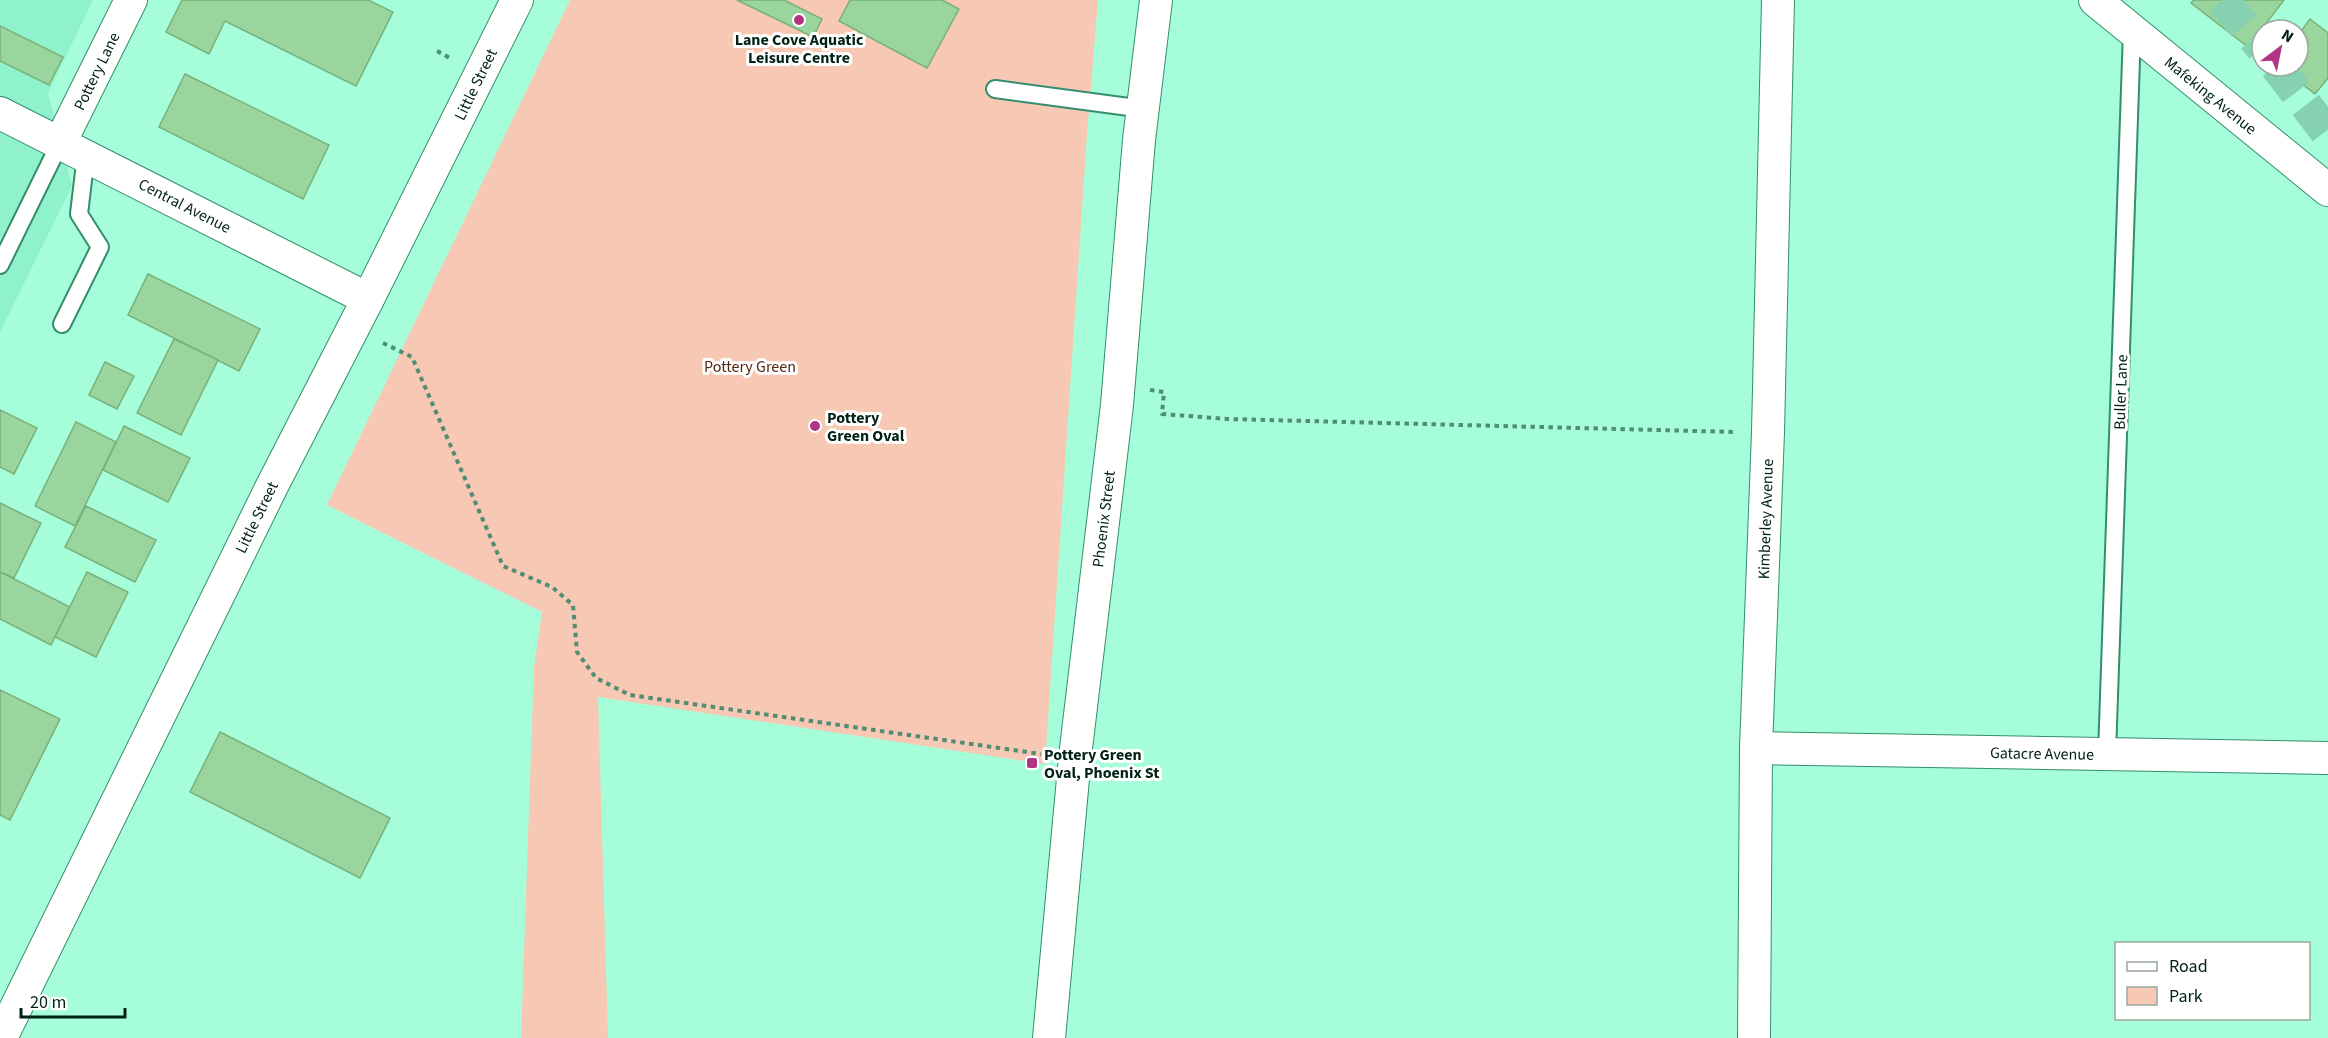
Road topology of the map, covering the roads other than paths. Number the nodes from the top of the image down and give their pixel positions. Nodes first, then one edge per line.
1 (131, 0) edge
2 (517, 0) edge
3 (1156, 0) edge
4 (1778, 0) edge
5 (2095, 0) edge
6 (2133, 31) junction
7 (995, 89) dead end
8 (1144, 110) junction
9 (0, 113) edge
10 (73, 149) junction
11 (2328, 190) edge
12 (4, 246) edge
13 (0, 265) edge
14 (368, 299) junction
15 (62, 324) dead end
16 (1756, 748) junction
17 (2107, 754) junction
18 (2328, 758) edge
19 (1, 1038) edge
20 (1049, 1038) edge
21 (1754, 1038) edge

1 - 10 street, Pottery Lane
2 - 14 street, Little Street
3 - 8 street, Phoenix Street
4 - 16 street, Kimberley Avenue
5 - 6 street, Mafeking Avenue
6 - 11 street, Mafeking Avenue
6 - 17 lane, Buller Lane
7 - 8 lane
8 - 20 street, Phoenix Street
9 - 10 street, Central Avenue
10 - 12 lane
10 - 14 street, Central Avenue
10 - 15 lane
12 - 13 lane
14 - 19 street, Little Street
16 - 17 street, Gatacre Avenue
16 - 21 street, Kimberley Avenue
17 - 18 street, Gatacre Avenue

